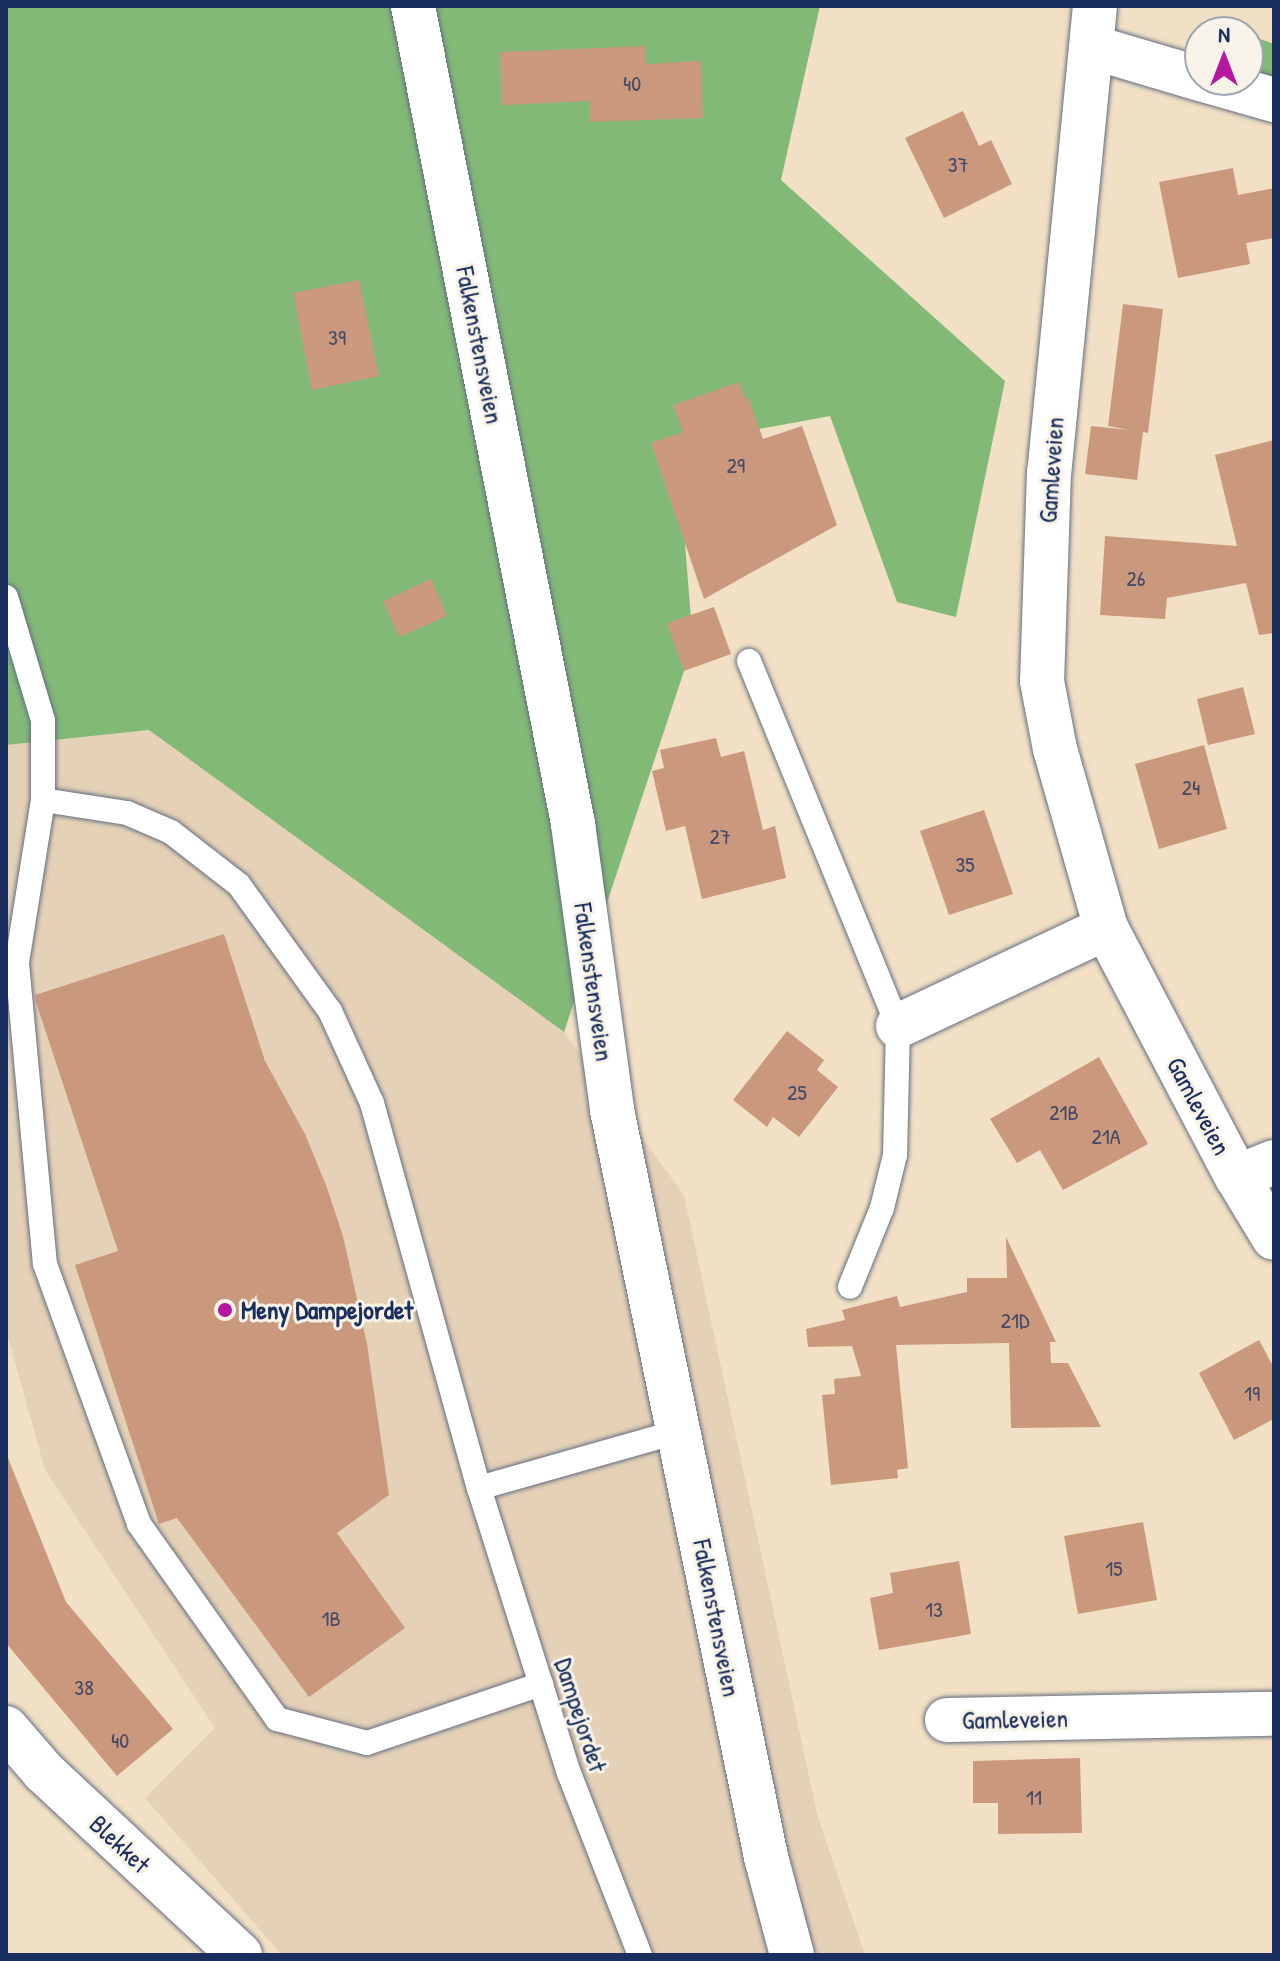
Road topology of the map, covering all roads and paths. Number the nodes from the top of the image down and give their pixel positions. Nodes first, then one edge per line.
1 (413, 6) edge
2 (1094, 27) edge
3 (1184, 70) edge
4 (6, 597) edge
5 (749, 661) dead end
6 (43, 800) junction
7 (1106, 928) junction
8 (898, 1026) junction
9 (1256, 1170) edge
10 (1274, 1238) edge
11 (850, 1287) dead end
12 (680, 1431) junction
13 (479, 1488) junction
14 (541, 1684) junction
15 (1274, 1714) edge
16 (947, 1720) dead end
17 (6, 1728) edge
18 (240, 1955) edge
19 (640, 1955) edge
20 (792, 1955) edge

1 - 12 street, Falkenstensveien
2 - 3 street
2 - 7 street, Gamleveien
4 - 6 lane
5 - 8 lane
6 - 13 lane, Dampejordet
6 - 14 lane
7 - 8 street
7 - 9 street, Gamleveien
8 - 11 lane
9 - 10 street, Gamleveien
12 - 13 lane
12 - 20 street, Falkenstensveien
13 - 14 lane, Dampejordet
14 - 19 lane, Dampejordet
15 - 16 street, Gamleveien
17 - 18 street, Blekket

